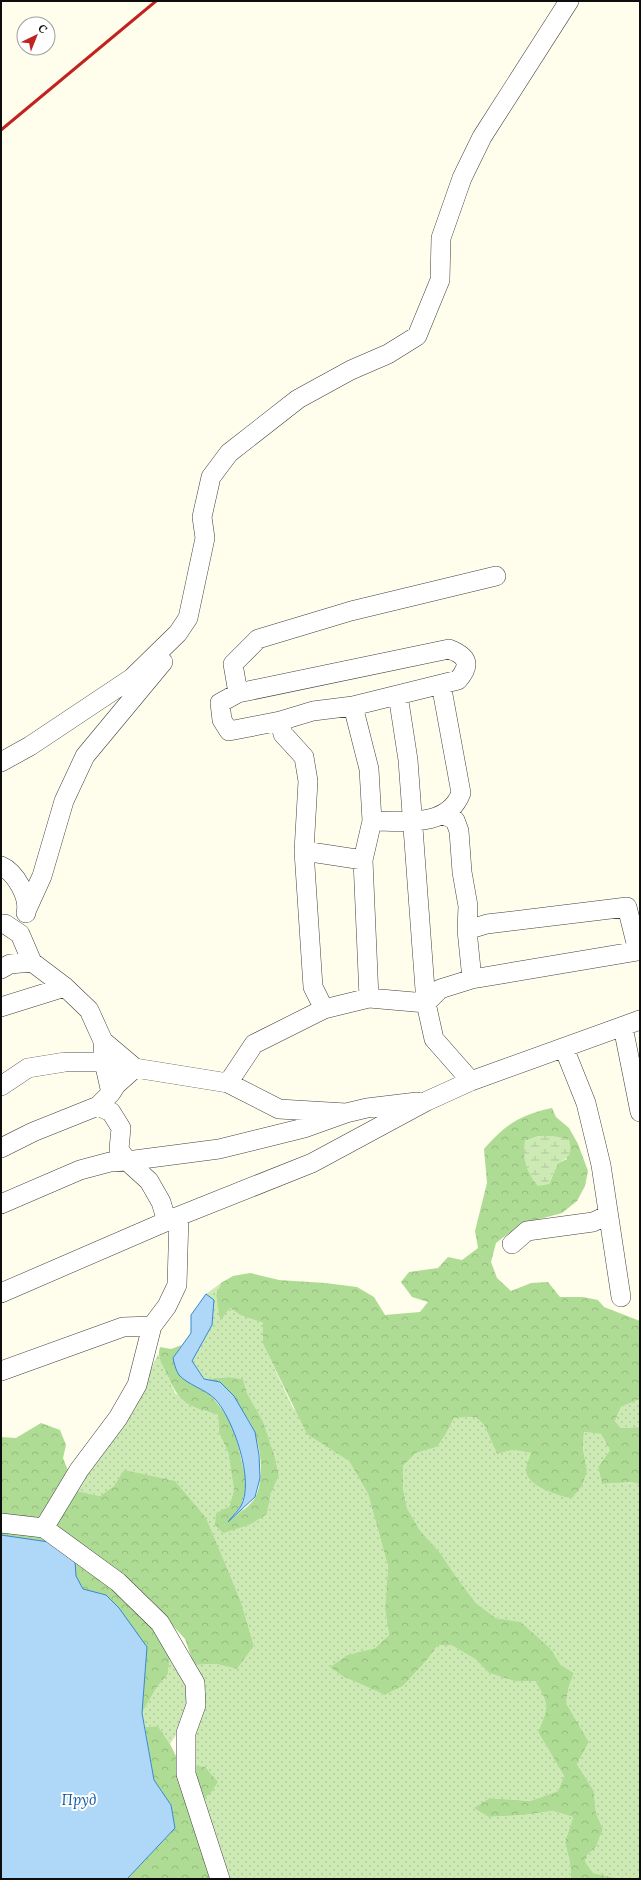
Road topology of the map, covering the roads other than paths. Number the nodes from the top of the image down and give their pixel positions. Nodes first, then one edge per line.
1 (569, 1) edge
2 (496, 576) dead end
3 (178, 633) junction
4 (441, 684) junction
5 (238, 693) junction
6 (398, 695) junction
7 (354, 706) junction
8 (280, 721) junction
9 (1, 762) edge
10 (444, 814) junction
11 (372, 821) junction
12 (413, 821) junction
13 (304, 851) junction
14 (363, 860) junction
15 (1, 866) edge
16 (27, 909) junction
17 (1, 924) edge
18 (467, 930) junction
19 (20, 934) junction
20 (639, 950) edge
21 (32, 962) junction
22 (1, 969) edge
23 (472, 979) junction
24 (65, 987) junction
25 (370, 998) junction
26 (426, 1003) junction
27 (1, 1007) edge
28 (324, 1009) junction
29 (631, 1023) edge
30 (103, 1040) junction
31 (564, 1048) junction
32 (104, 1062) junction
33 (135, 1068) junction
34 (471, 1081) junction
35 (228, 1083) junction
36 (1, 1086) edge
37 (104, 1099) junction
38 (427, 1101) junction
39 (640, 1112) edge
40 (346, 1113) junction
41 (1, 1148) edge
42 (127, 1162) junction
43 (1, 1204) edge
44 (608, 1215) junction
45 (173, 1219) junction
46 (512, 1244) dead end
47 (1, 1293) edge
48 (621, 1297) dead end
49 (152, 1326) junction
50 (1, 1371) edge
51 (1, 1523) edge
52 (44, 1528) junction
53 (220, 1879) edge

1 - 3 street
2 - 5 street
3 - 9 street
3 - 16 street
4 - 5 street
4 - 6 street
4 - 10 street
5 - 8 street
6 - 7 street
6 - 12 street
7 - 8 street
7 - 11 street
8 - 13 street
10 - 12 street
10 - 18 street
11 - 12 street
11 - 14 street
12 - 26 street
13 - 14 street
13 - 28 street
14 - 25 street
15 - 16 street
16 - 19 street
17 - 19 street
18 - 20 street
18 - 23 street
19 - 21 street
20 - 23 street
21 - 22 street
21 - 24 street
23 - 26 street
24 - 27 street
24 - 30 street
25 - 26 street
25 - 28 street
26 - 34 street
28 - 35 street
29 - 31 street
29 - 39 street
30 - 32 street
30 - 33 street
31 - 34 street
31 - 44 street
32 - 33 street
32 - 36 street
32 - 37 street
33 - 35 street
33 - 37 street
34 - 38 street
35 - 40 street
37 - 41 street
37 - 42 street
38 - 40 street
38 - 45 street
40 - 42 street
42 - 43 street
42 - 45 street
44 - 46 street
44 - 48 street
45 - 47 street
45 - 49 street
49 - 50 street
49 - 52 street
51 - 52 street
52 - 53 street

